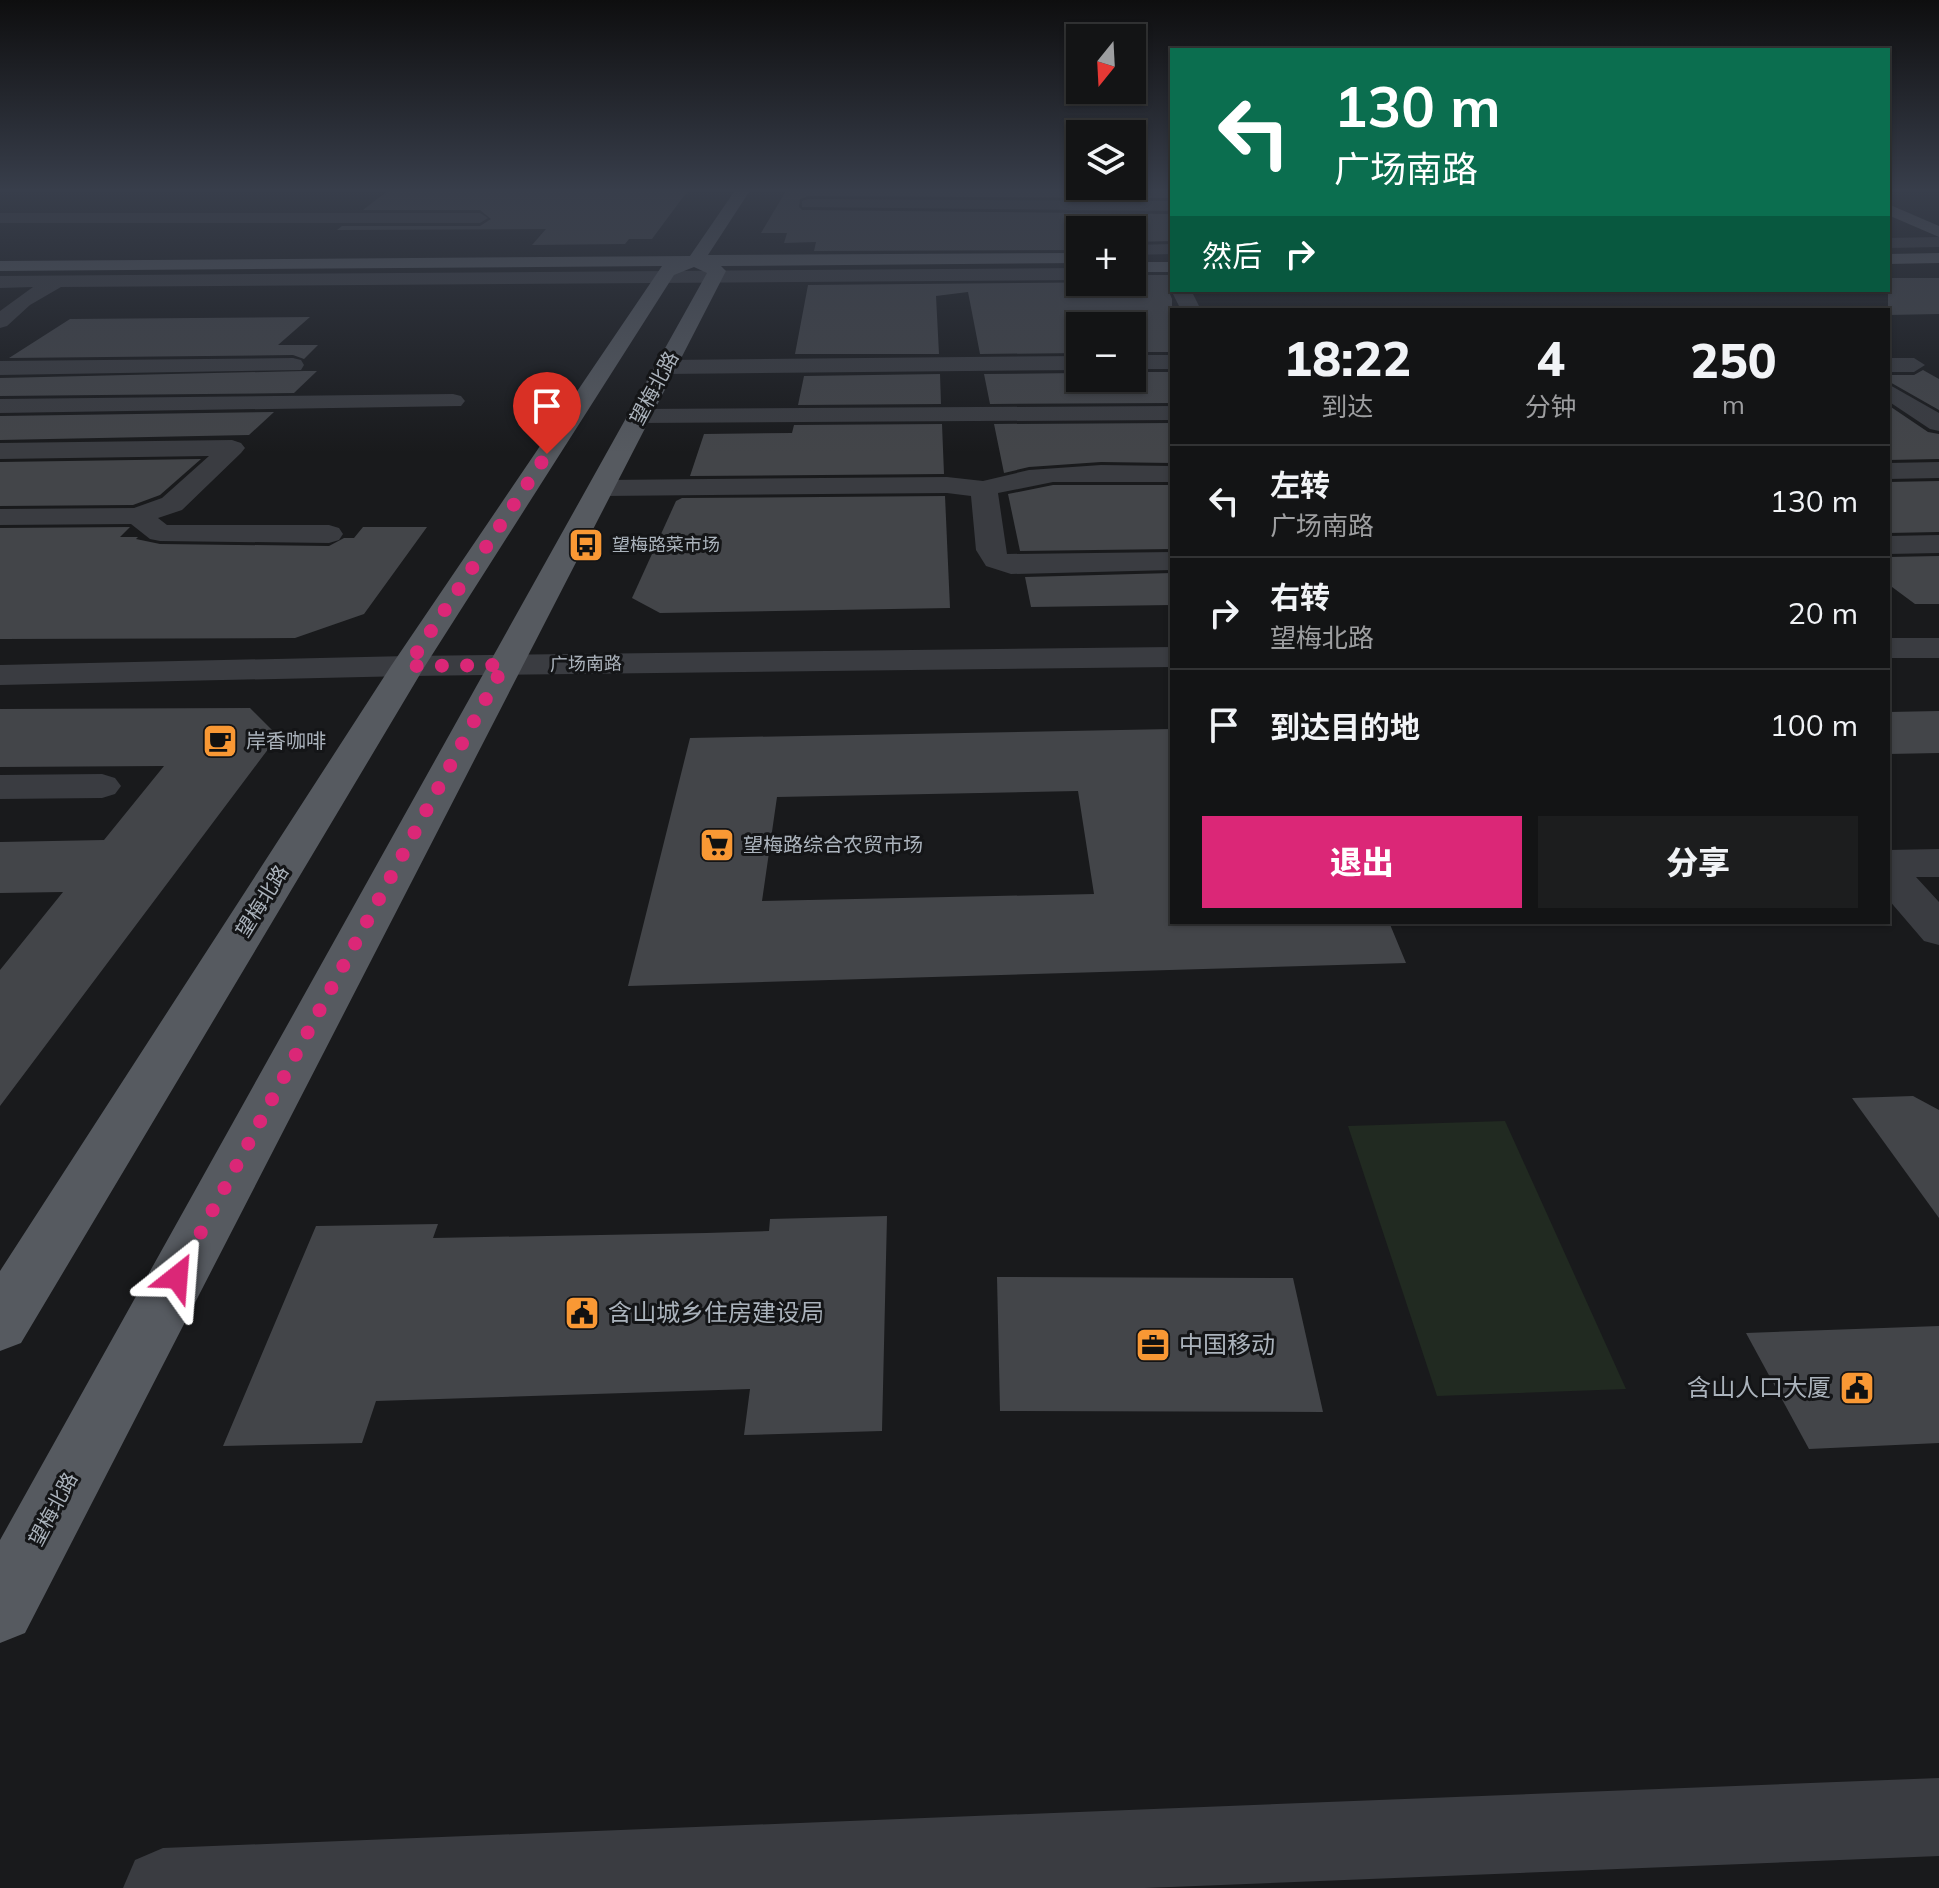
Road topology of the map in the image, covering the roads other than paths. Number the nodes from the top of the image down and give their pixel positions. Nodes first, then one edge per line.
1 (45, 277) edge
2 (74, 277) edge
3 (120, 277) edge
4 (686, 277) edge
5 (690, 277) edge
6 (64, 278) junction
7 (0, 282) edge
8 (5, 332) edge
9 (1146, 362) edge
10 (1170, 362) edge
11 (1066, 363) edge
12 (293, 365) dead end
13 (1890, 365) edge
14 (1914, 365) dead end
15 (665, 367) junction
16 (0, 368) edge
17 (1890, 392) edge
18 (453, 401) dead end
19 (0, 406) edge
20 (1890, 410) edge
21 (1928, 410) edge
22 (1170, 413) edge
23 (638, 416) junction
24 (1939, 424) edge
25 (0, 451) edge
26 (1939, 470) edge
27 (1890, 471) edge
28 (1170, 474) edge
29 (603, 488) junction
30 (984, 489) junction
31 (137, 516) junction
32 (0, 517) edge
33 (329, 534) dead end
34 (1939, 544) edge
35 (1890, 545) edge
36 (1170, 561) edge
37 (1890, 648) edge
38 (1939, 648) edge
39 (1170, 657) edge
40 (504, 665) junction
41 (408, 666) junction
42 (0, 675) edge
43 (102, 786) dead end
44 (0, 787) edge
45 (1939, 863) edge
46 (1890, 864) edge
47 (1890, 874) edge
48 (1939, 930) edge
49 (0, 1323) edge
50 (0, 1608) edge
51 (1939, 1817) edge
52 (163, 1888) edge

1 - 6 main road
2 - 6 main road
3 - 6 street
4 - 41 main road, 望梅北路
5 - 15 main road, 望梅北路
6 - 7 street
6 - 8 street
9 - 10 street
11 - 15 street
12 - 16 street
13 - 14 street
15 - 23 main road, 望梅北路
17 - 21 street
18 - 19 street
20 - 21 street
21 - 24 street
22 - 23 street
23 - 29 main road, 望梅北路
25 - 31 street
26 - 27 street
28 - 30 street
29 - 30 street
29 - 40 main road, 望梅北路
30 - 36 street
31 - 32 street
31 - 33 street
34 - 35 street
37 - 38 street
39 - 40 street, 广场南路
40 - 41 street, 广场南路
40 - 50 main road, 望梅北路
41 - 42 street, 广场南路
41 - 49 main road, 望梅北路
43 - 44 street
45 - 46 street
47 - 48 street
51 - 52 street

